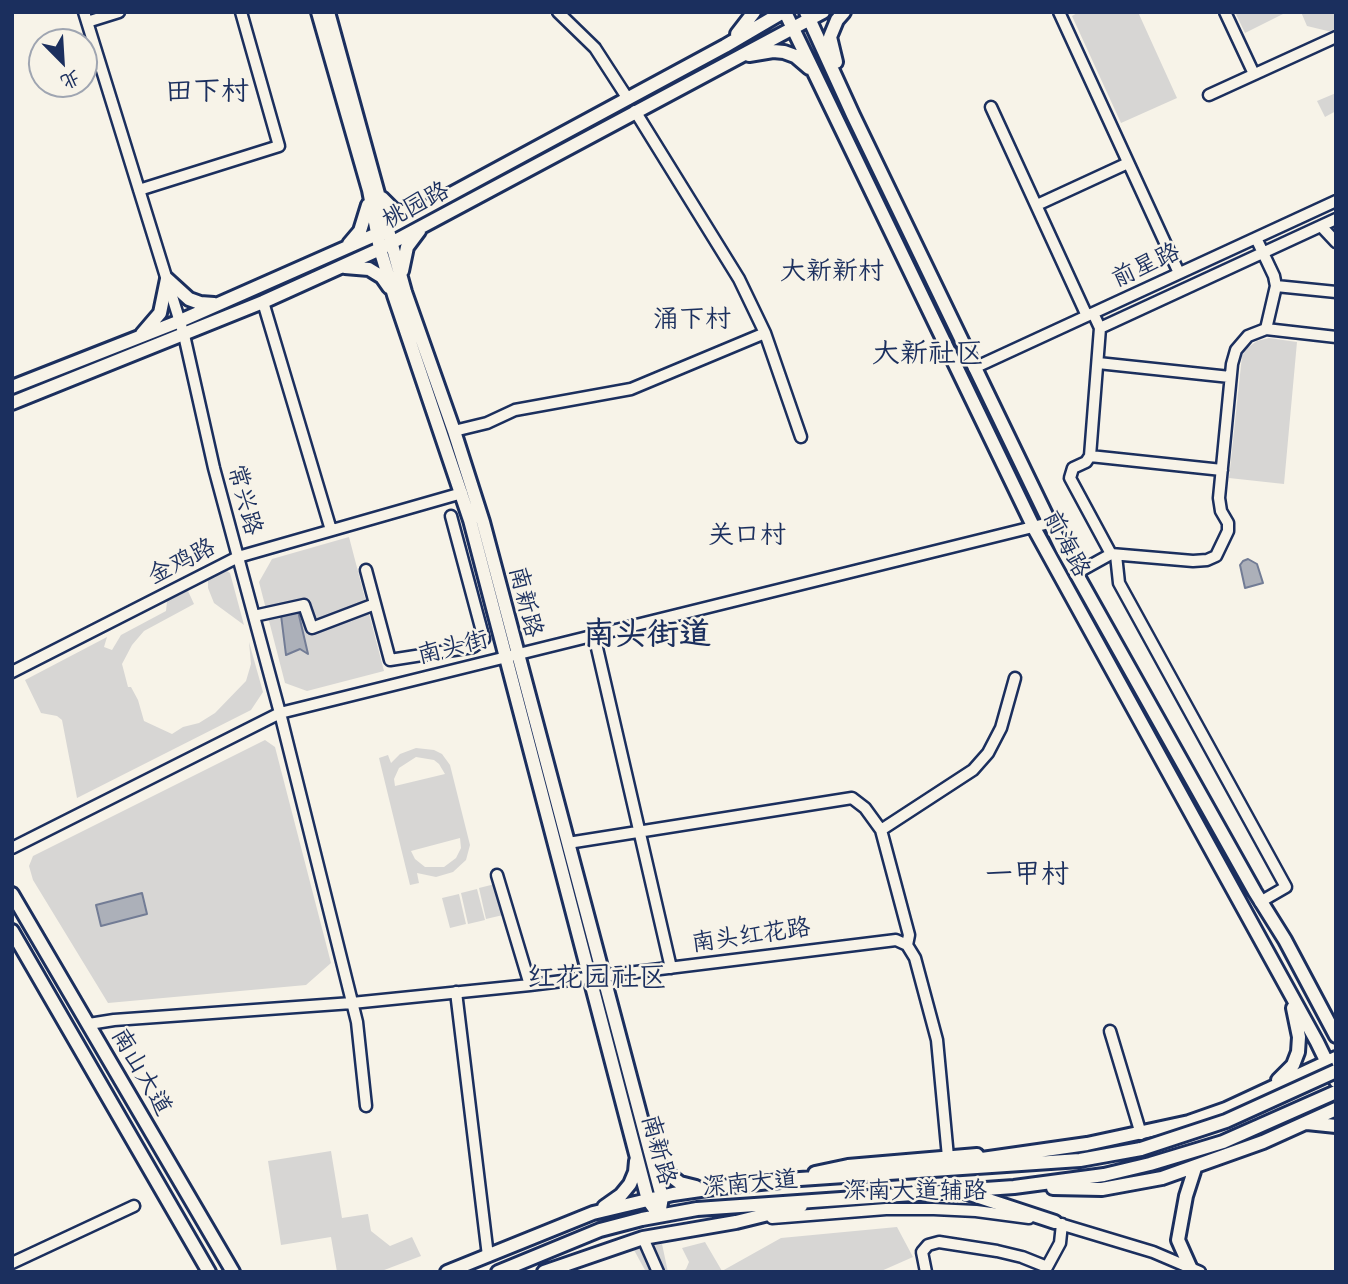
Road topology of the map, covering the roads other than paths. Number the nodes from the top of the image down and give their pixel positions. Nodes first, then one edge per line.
1 (118, 12) edge
2 (241, 12) edge
3 (318, 12) edge
4 (328, 12) edge
5 (558, 12) edge
6 (754, 12) edge
7 (784, 12) edge
8 (823, 12) edge
9 (844, 12) edge
10 (1059, 12) edge
11 (1225, 12) edge
12 (807, 16) edge
13 (86, 17) edge
14 (792, 27) junction
15 (1336, 37) edge
16 (725, 46) junction
17 (736, 58) junction
18 (815, 73) junction
19 (1254, 74) junction
20 (1209, 95) dead end
21 (628, 99) junction
22 (991, 107) dead end
23 (635, 111) junction
24 (853, 115) junction
25 (1128, 163) junction
26 (373, 189) junction
27 (139, 190) junction
28 (1336, 201) edge
29 (1037, 205) junction
30 (424, 209) junction
31 (1336, 219) edge
32 (424, 226) junction
33 (1321, 226) junction
34 (382, 231) junction
35 (1256, 238) junction
36 (1336, 242) edge
37 (386, 246) junction
38 (338, 252) junction
39 (1263, 253) junction
40 (335, 270) junction
41 (1179, 273) junction
42 (167, 279) junction
43 (1276, 286) junction
44 (1336, 292) edge
45 (399, 293) junction
46 (264, 302) junction
47 (223, 303) junction
48 (1090, 314) junction
49 (180, 321) junction
50 (1100, 328) junction
51 (1266, 329) junction
52 (765, 333) junction
53 (184, 335) junction
54 (1336, 337) edge
55 (137, 338) junction
56 (1098, 363) junction
57 (974, 368) junction
58 (1230, 377) junction
59 (12, 387) edge
60 (12, 403) edge
61 (454, 431) junction
62 (801, 438) dead end
63 (1090, 456) junction
64 (1222, 470) junction
65 (462, 494) junction
66 (451, 516) dead end
67 (1049, 523) junction
68 (1034, 528) junction
69 (331, 530) junction
70 (1113, 554) junction
71 (238, 557) junction
72 (366, 570) dead end
73 (1076, 573) junction
74 (375, 604) junction
75 (254, 616) junction
76 (594, 635) junction
77 (511, 655) junction
78 (12, 672) edge
79 (1015, 678) dead end
80 (280, 713) junction
81 (881, 830) junction
82 (638, 831) junction
83 (568, 843) junction
84 (12, 848) edge
85 (497, 875) dead end
86 (12, 894) edge
87 (1260, 902) junction
88 (12, 931) edge
89 (907, 945) junction
90 (671, 968) junction
91 (603, 976) junction
92 (589, 978) junction
93 (530, 985) junction
94 (456, 992) junction
95 (1290, 994) junction
96 (352, 1003) junction
97 (1319, 1004) junction
98 (89, 1024) junction
99 (1336, 1024) edge
100 (1110, 1031) dead end
101 (1336, 1036) edge
102 (1333, 1063) edge
103 (1336, 1081) edge
104 (1336, 1092) edge
105 (1251, 1098) junction
106 (366, 1106) dead end
107 (1336, 1109) edge
108 (1307, 1123) junction
109 (1336, 1126) edge
110 (1141, 1134) junction
111 (643, 1148) junction
112 (1051, 1148) junction
113 (948, 1157) junction
114 (1195, 1168) junction
115 (892, 1173) junction
116 (800, 1180) junction
117 (721, 1186) junction
118 (1014, 1187) junction
119 (957, 1190) junction
120 (662, 1197) junction
121 (836, 1198) junction
122 (648, 1200) junction
123 (134, 1206) dead end
124 (593, 1213) junction
125 (659, 1215) junction
126 (736, 1222) junction
127 (1058, 1223) junction
128 (643, 1238) junction
129 (488, 1256) junction
130 (12, 1263) edge
131 (1195, 1269) edge
132 (209, 1272) edge
133 (233, 1272) edge
134 (447, 1272) edge
135 (498, 1272) edge
136 (544, 1272) edge
137 (658, 1272) edge
138 (926, 1272) edge

1 - 13 street
2 - 27 street
3 - 26 main road, 南新路
4 - 26 main road, 南新路
5 - 21 street
6 - 16 main road
7 - 14 main road, 前海路
7 - 16 main road, 桃园路
8 - 12 main road, 桃园路
9 - 24 main road
10 - 25 street
11 - 19 street
12 - 14 main road, 桃园路
12 - 24 main road, 前海路
13 - 27 street, 常兴路
14 - 17 main road, 桃园路
14 - 18 main road, 前海路
15 - 19 street
16 - 21 main road, 桃园路
17 - 18 main road
17 - 23 main road, 桃园路
18 - 68 main road, 前海路
19 - 20 street
21 - 30 main road, 桃园路
22 - 29 street
23 - 32 main road, 桃园路
23 - 52 street
24 - 57 main road, 前海路
25 - 29 street
25 - 41 street
26 - 30 main road
26 - 34 main road, 南新路
26 - 38 main road
27 - 42 street, 常兴路
28 - 35 street, 前星路
29 - 48 street
30 - 34 main road, 桃园路
31 - 33 street
32 - 37 main road, 桃园路
32 - 45 main road
33 - 36 street
33 - 39 street
34 - 37 main road, 南新路
34 - 38 main road, 桃园路
35 - 39 street
35 - 41 street, 前星路
37 - 40 main road, 桃园路
37 - 45 main road, 南新路
38 - 47 main road, 桃园路
39 - 43 street
39 - 50 street
40 - 45 main road
40 - 46 main road, 桃园路
41 - 48 street, 前星路
42 - 47 main road
42 - 49 street, 常兴路
42 - 55 main road
43 - 44 street
43 - 51 street
45 - 61 main road, 南新路
45 - 65 main road, 南新路
46 - 53 main road, 桃园路
46 - 69 street
47 - 49 main road, 桃园路
48 - 50 street
48 - 57 street, 前星路
49 - 53 street, 常兴路
49 - 55 main road, 桃园路
50 - 56 street
51 - 54 street
51 - 58 street
52 - 61 street
52 - 62 street
53 - 60 main road, 桃园路
53 - 71 street, 常兴路
55 - 59 main road, 桃园路
56 - 58 street
56 - 63 street
57 - 67 main road, 前海路
58 - 64 street
61 - 77 main road, 南新路
63 - 64 street
63 - 70 street
64 - 70 street
65 - 69 street, 金鸡路
65 - 77 main road, 南新路
66 - 74 street
67 - 68 street, 南头街
67 - 73 main road, 前海路
68 - 76 street, 南头街
68 - 95 main road, 前海路
69 - 71 street, 金鸡路
70 - 73 street
70 - 87 street
71 - 75 street, 常兴路
71 - 78 street, 金鸡路
72 - 74 street
73 - 87 main road, 前海路
74 - 75 street
75 - 80 street, 常兴路
76 - 77 street, 南头街
76 - 82 street
77 - 80 street, 南头街
77 - 83 main road, 南新路
77 - 92 main road, 南新路
79 - 81 street
80 - 84 street, 南头街
80 - 96 street, 常兴路
81 - 82 street
81 - 89 street
82 - 83 street
82 - 90 street
83 - 91 main road, 南新路
85 - 93 street
86 - 98 main road, 南山大道
87 - 97 main road, 前海路
88 - 132 main road, 南山大道
89 - 90 street, 南头红花路
89 - 113 street
90 - 91 street, 南头红花路
91 - 92 street, 南头红花路
91 - 111 main road, 南新路
92 - 93 street, 南头红花路
92 - 111 main road, 南新路
93 - 94 street, 南头红花路
94 - 96 street, 南头红花路
94 - 129 street
95 - 102 main road, 前海路
95 - 105 main road
96 - 98 street, 南头红花路
96 - 106 street, 常兴路
97 - 99 main road
97 - 101 main road, 前海路
98 - 133 main road, 南山大道
100 - 110 street
102 - 103 main road, 前海路
102 - 105 main road, 深南大道
102 - 115 main road, 深南大道, bridge
104 - 118 main road, 深南大道
105 - 110 main road, 深南大道
107 - 108 main road, 深南大道
108 - 109 main road
108 - 114 main road, 深南大道
110 - 112 main road, 深南大道
111 - 117 main road
111 - 120 main road, 南新路
111 - 122 main road, 南新路
111 - 124 main road
112 - 113 main road, 深南大道辅路
112 - 115 main road, 深南大道
113 - 116 main road, 深南大道辅路
114 - 118 main road, 深南大道
114 - 131 main road
115 - 116 main road, 深南大道
116 - 117 main road, 深南大道
117 - 120 main road, 深南大道
118 - 119 main road, 深南大道
119 - 121 main road, 深南大道
119 - 127 main road
120 - 122 main road, 深南大道
120 - 125 main road, 南新路
121 - 125 main road, 深南大道
121 - 126 main road
122 - 124 main road, 深南大道
122 - 125 main road, 南新路
123 - 130 street
124 - 129 main road, 深南大道
125 - 135 main road, 深南大道
126 - 127 street, 深南大道辅路
126 - 128 main road, 深南大道辅路
127 - 131 street, 深南大道辅路
127 - 138 street
128 - 136 main road, 深南大道辅路
128 - 137 street
129 - 134 main road, 深南大道

